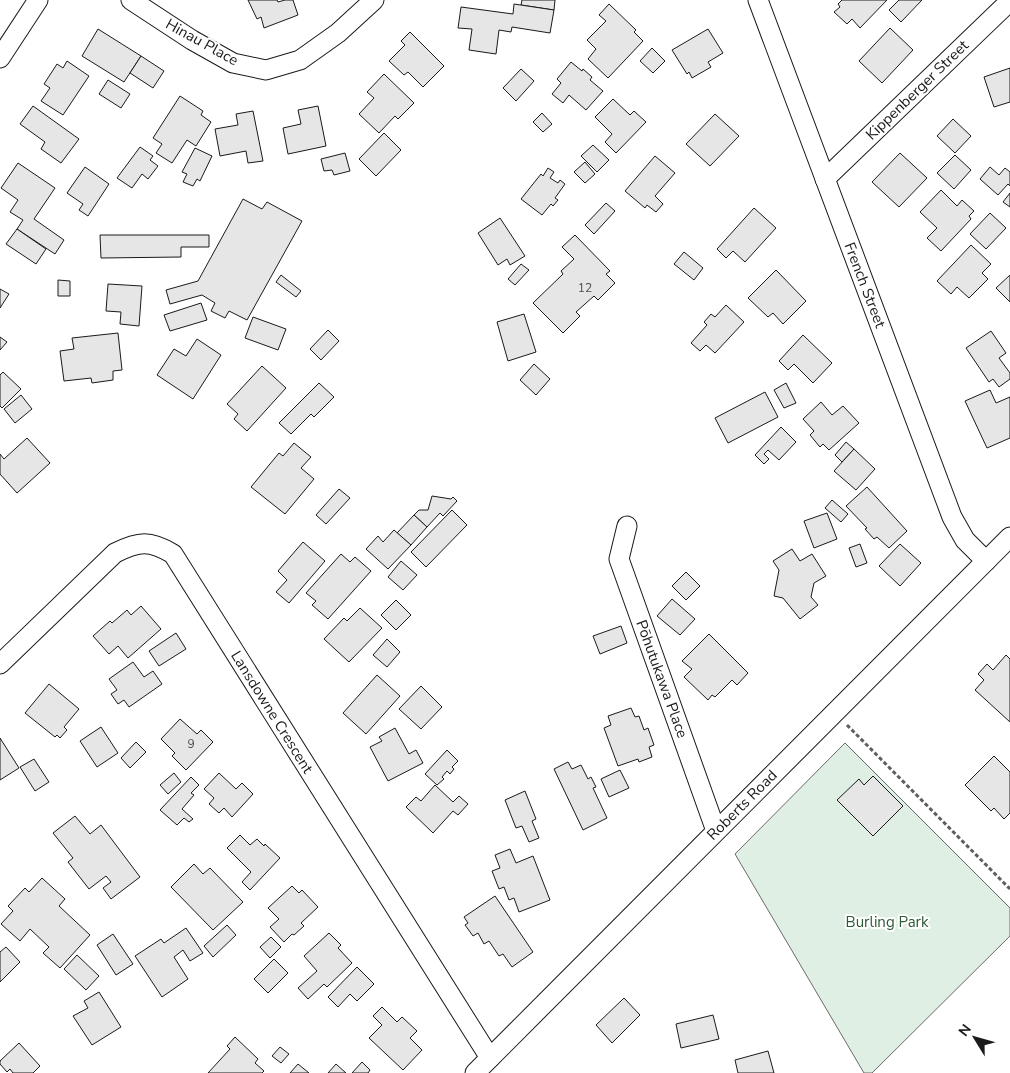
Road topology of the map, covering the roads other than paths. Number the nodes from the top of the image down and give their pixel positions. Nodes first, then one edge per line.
1 (38, 0) edge
2 (131, 0) edge
3 (374, 0) edge
4 (758, 0) edge
5 (1010, 1) edge
6 (0, 58) edge
7 (825, 179) junction
8 (627, 526) dead end
9 (1010, 537) edge
10 (986, 561) junction
11 (0, 664) edge
12 (716, 831) junction
13 (490, 1058) junction
14 (475, 1073) edge

1 - 6 street
2 - 3 street, Hinau Place
4 - 7 street, French Street
5 - 7 street, Kippenberger Street
7 - 10 street, French Street
8 - 12 street, Pōhutukawa Place
9 - 10 street, Roberts Road
10 - 12 street, Roberts Road
11 - 13 street, Lansdowne Crescent
12 - 13 street, Roberts Road
13 - 14 street, Roberts Road

